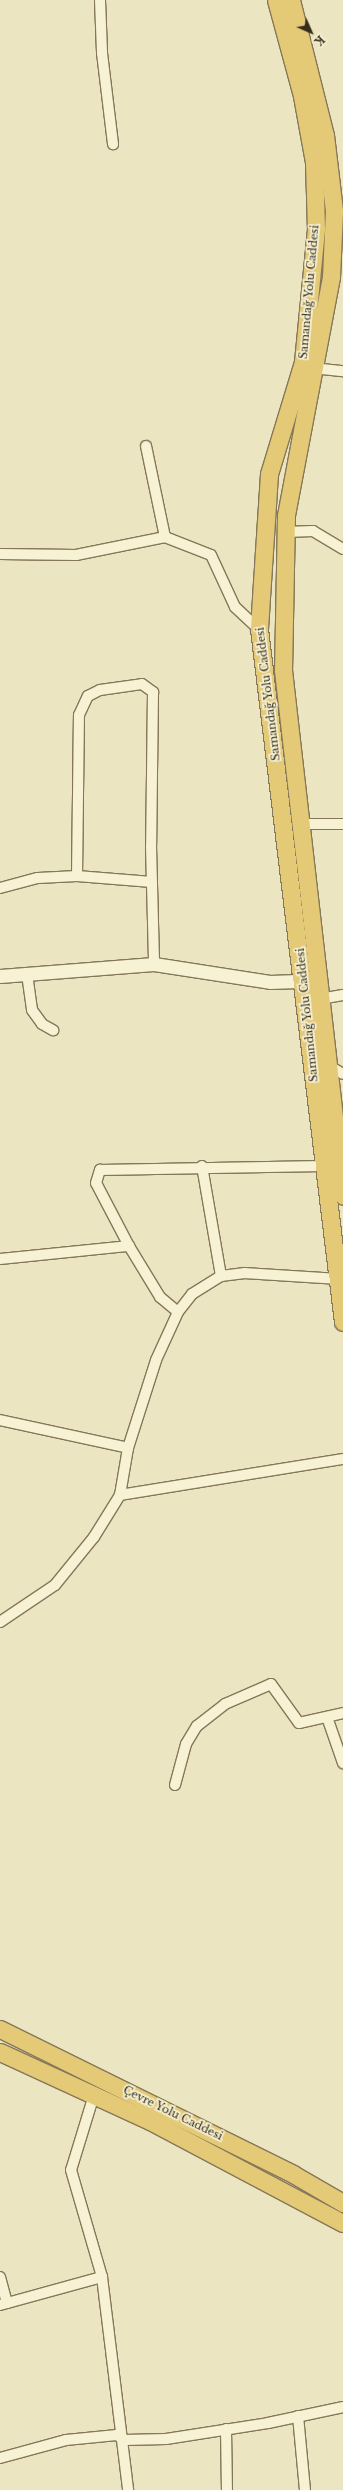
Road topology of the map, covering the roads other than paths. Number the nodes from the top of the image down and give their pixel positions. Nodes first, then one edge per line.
1 (100, 0) edge
2 (276, 0) edge
3 (291, 0) edge
4 (113, 144) dead end
5 (313, 368) junction
6 (343, 371) edge
7 (146, 446) dead end
8 (286, 532) junction
9 (165, 537) junction
10 (343, 549) edge
11 (0, 554) edge
12 (259, 629) junction
13 (298, 824) junction
14 (343, 824) edge
15 (77, 876) junction
16 (152, 882) junction
17 (0, 888) edge
18 (154, 964) junction
19 (27, 974) junction
20 (0, 976) edge
21 (304, 982) junction
22 (343, 995) edge
23 (320, 999) junction
24 (53, 1030) dead end
25 (328, 1065) junction
26 (343, 1074) edge
27 (202, 1166) junction
28 (324, 1166) junction
29 (343, 1196) edge
30 (129, 1246) junction
31 (0, 1259) edge
32 (221, 1276) junction
33 (338, 1279) junction
34 (178, 1312) junction
35 (343, 1322) edge
36 (0, 1420) edge
37 (128, 1448) junction
38 (343, 1459) edge
39 (120, 1495) junction
40 (0, 1622) edge
41 (343, 1713) edge
42 (327, 1717) junction
43 (343, 1763) edge
44 (175, 1784) dead end
45 (0, 2029) edge
46 (0, 2052) edge
47 (94, 2095) junction
48 (343, 2203) edge
49 (343, 2223) edge
50 (0, 2277) edge
51 (102, 2277) junction
52 (4, 2304) edge
53 (343, 2407) edge
54 (298, 2416) junction
55 (226, 2429) junction
56 (124, 2440) junction
57 (0, 2458) edge
58 (128, 2490) edge
59 (227, 2490) edge
60 (305, 2490) edge

1 - 4 street
2 - 12 highway, Samandağ Yolu Caddesi
3 - 5 highway, Samandağ Yolu Caddesi
5 - 6 street
5 - 8 highway, Samandağ Yolu Caddesi
7 - 9 street
8 - 10 street
8 - 13 highway, Samandağ Yolu Caddesi
9 - 11 street
9 - 12 street
12 - 21 highway, Samandağ Yolu Caddesi
13 - 14 street
13 - 23 highway, Samandağ Yolu Caddesi
15 - 16 street
15 - 16 street
15 - 17 street
16 - 18 street
18 - 19 street
18 - 21 street
19 - 20 street
19 - 24 street
21 - 28 highway, Samandağ Yolu Caddesi
22 - 23 street
23 - 25 highway, Samandağ Yolu Caddesi
25 - 26 street
25 - 29 highway, Samandağ Yolu Caddesi
27 - 28 street
27 - 30 street
27 - 32 street
28 - 33 highway, Samandağ Yolu Caddesi
30 - 31 street
30 - 34 street
32 - 33 street
32 - 34 street
33 - 35 highway, Samandağ Yolu Caddesi
34 - 37 street
36 - 37 street
37 - 39 street
38 - 39 street
39 - 40 street
41 - 42 street
42 - 43 street
42 - 44 street
45 - 48 highway, Çevre Yolu Caddesi
46 - 47 highway, Çevre Yolu Caddesi
47 - 49 highway, Çevre Yolu Caddesi
47 - 51 street
50 - 52 street
51 - 52 street
51 - 56 street
53 - 54 street
54 - 55 street
54 - 60 street
55 - 56 street
55 - 59 street
56 - 57 street
56 - 58 street

